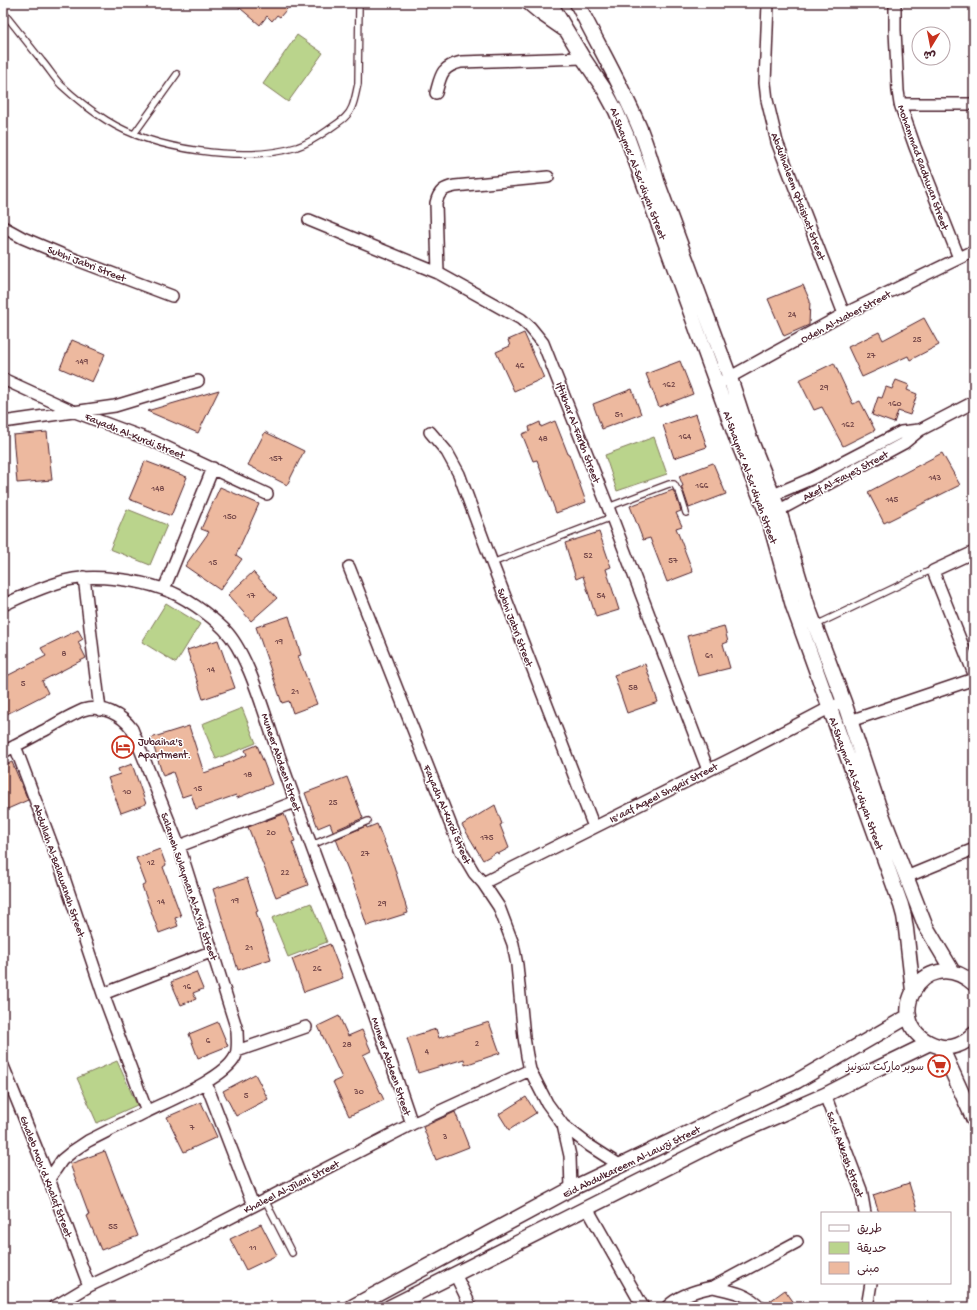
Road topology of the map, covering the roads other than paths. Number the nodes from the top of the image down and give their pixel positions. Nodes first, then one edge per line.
1 (359, 3) edge
2 (529, 3) edge
3 (550, 3) edge
4 (768, 3) edge
5 (895, 3) edge
6 (580, 7) edge
7 (3, 12) edge
8 (568, 32) junction
9 (583, 58) junction
10 (177, 74) dead end
11 (617, 81) junction
12 (604, 89) junction
13 (436, 93) dead end
14 (900, 104) junction
15 (974, 104) edge
16 (134, 134) junction
17 (548, 177) dead end
18 (309, 220) dead end
19 (3, 227) edge
20 (974, 251) edge
21 (959, 258) junction
22 (438, 273) junction
23 (172, 296) dead end
24 (844, 314) junction
25 (3, 379) edge
26 (198, 381) dead end
27 (723, 381) junction
28 (974, 402) edge
29 (76, 412) junction
30 (3, 422) edge
31 (920, 430) junction
32 (430, 432) dead end
33 (213, 468) junction
34 (267, 494) dead end
35 (767, 497) junction
36 (610, 512) junction
37 (686, 513) dead end
38 (773, 513) junction
39 (974, 552) edge
40 (492, 563) junction
41 (349, 567) dead end
42 (933, 571) junction
43 (84, 577) junction
44 (164, 589) junction
45 (3, 605) edge
46 (809, 628) junction
47 (974, 674) edge
48 (974, 679) edge
49 (844, 702) junction
50 (829, 708) junction
51 (100, 710) junction
52 (850, 721) junction
53 (15, 746) junction
54 (3, 752) edge
55 (708, 770) junction
56 (295, 802) junction
57 (368, 821) dead end
58 (594, 827) junction
59 (312, 845) junction
60 (179, 846) junction
61 (974, 849) edge
62 (906, 877) junction
63 (483, 883) junction
64 (212, 951) junction
65 (953, 972) junction
66 (972, 979) edge
67 (913, 991) junction
68 (103, 994) junction
69 (908, 1016) junction
70 (306, 1027) dead end
71 (974, 1034) edge
72 (936, 1045) junction
73 (237, 1051) junction
74 (3, 1066) edge
75 (530, 1070) junction
76 (206, 1083) junction
77 (824, 1095) junction
78 (147, 1112) junction
79 (974, 1120) edge
80 (412, 1124) junction
81 (563, 1125) junction
82 (621, 1166) junction
83 (49, 1179) junction
84 (571, 1189) junction
85 (265, 1200) junction
86 (253, 1205) junction
87 (588, 1208) junction
88 (865, 1212) edge
89 (797, 1242) dead end
90 (292, 1253) dead end
91 (455, 1274) junction
92 (871, 1284) edge
93 (89, 1286) junction
94 (712, 1287) junction
95 (54, 1307) edge
96 (352, 1307) edge
97 (390, 1307) edge
98 (472, 1307) edge
99 (643, 1307) edge
100 (667, 1307) edge
101 (760, 1307) edge
102 (867, 1307) edge

1 - 16 lane
2 - 8 street
3 - 8 street, Al-Shayma’ Al-Sa’diyah Street
4 - 24 street, Abdulhaleem Qtaishat Street
5 - 14 street, Mohammad Radhwan Street
6 - 11 street, Al-Shayma’ Al-Sa’diyah Street
7 - 16 lane
8 - 9 street, Al-Shayma’ Al-Sa’diyah Street
9 - 12 street, Al-Shayma’ Al-Sa’diyah Street
9 - 13 street
10 - 16 lane
11 - 12 street
11 - 27 street, Al-Shayma’ Al-Sa’diyah Street
12 - 27 street, Al-Shayma’ Al-Sa’diyah Street
14 - 15 street
14 - 21 street, Mohammad Radhwan Street
17 - 22 street
18 - 22 street, Iftikhar Al-Farkh Street
19 - 23 street, Subhi Jabri Street
20 - 21 street, Odeh Al-Naber Street
21 - 24 street, Odeh Al-Naber Street
22 - 36 street, Iftikhar Al-Farkh Street
24 - 27 street, Odeh Al-Naber Street
25 - 29 street, Fayadh Al-Kurdi Street
26 - 29 street
27 - 35 street, Al-Shayma’ Al-Sa’diyah Street
28 - 31 street, Akef Al-Fayez Street
29 - 30 street
29 - 33 street, Fayadh Al-Kurdi Street
31 - 35 street, Akef Al-Fayez Street
31 - 38 street, Akef Al-Fayez Street
32 - 40 street, Subhi Jabri Street
33 - 34 street, Fayadh Al-Kurdi Street
33 - 44 street
35 - 38 street, Al-Shayma’ Al-Sa’diyah Street
36 - 37 lane
36 - 40 lane
36 - 55 street, Iftikhar Al-Farkh Street
38 - 46 street, Al-Shayma’ Al-Sa’diyah Street
39 - 42 street
40 - 58 street, Subhi Jabri Street
41 - 63 street, Fayadh Al-Kurdi Street
42 - 46 lane
42 - 47 street
43 - 44 street, Muneer Abdeen Street
43 - 45 street, Muneer Abdeen Street
43 - 51 street
44 - 56 street, Muneer Abdeen Street
46 - 49 street, Al-Shayma’ Al-Sa’diyah Street
46 - 50 street, Al-Shayma’ Al-Sa’diyah Street
48 - 52 street
49 - 50 street, Is’aaf Aqeel Shqair Street
49 - 52 street, Al-Shayma’ Al-Sa’diyah Street
50 - 55 street, Is’aaf Aqeel Shqair Street
50 - 67 street, Al-Shayma’ Al-Sa’diyah Street
51 - 53 street, Salameh Sulayman Al-A‘raj Street
51 - 60 street, Salameh Sulayman Al-A‘raj Street
52 - 62 street, Al-Shayma’ Al-Sa’diyah Street
53 - 54 street, Salameh Sulayman Al-A‘raj Street
53 - 68 street, Abdullah Al-Balawanah Street
55 - 58 street, Is’aaf Aqeel Shqair Street
56 - 59 street, Muneer Abdeen Street
56 - 60 street
57 - 59 lane
58 - 63 street, Is’aaf Aqeel Shqair Street
59 - 80 street, Muneer Abdeen Street
60 - 64 street, Salameh Sulayman Al-A‘raj Street
61 - 62 street
62 - 65 street, Al-Shayma’ Al-Sa’diyah Street
63 - 75 street, Fayadh Al-Kurdi Street
64 - 68 street
64 - 73 street, Salameh Sulayman Al-A‘raj Street
65 - 66 street
65 - 67 street
67 - 69 street
68 - 78 street, Abdullah Al-Balawanah Street
69 - 72 street
69 - 82 street, Eid Abdulkareem Al-Lawzi Street
70 - 73 street
71 - 72 street, Eid Abdulkareem Al-Lawzi Street
72 - 77 street, Eid Abdulkareem Al-Lawzi Street
72 - 79 street
73 - 76 street
74 - 83 street, Ghaleb Moh‘d Khalaf Street
75 - 80 street, Khaleel Al-Jilani Street
75 - 81 street, Fayadh Al-Kurdi Street
76 - 78 street
76 - 86 street
77 - 87 street, Eid Abdulkareem Al-Lawzi Street
77 - 88 street, Sa’di Akkash Street
78 - 83 street
80 - 85 street, Khaleel Al-Jilani Street
81 - 82 street, Fayadh Al-Kurdi Street
81 - 84 street, Fayadh Al-Kurdi Street
82 - 84 street, Eid Abdulkareem Al-Lawzi Street
83 - 93 street, Ghaleb Moh‘d Khalaf Street
84 - 96 street, Eid Abdulkareem Al-Lawzi Street
85 - 86 street, Khaleel Al-Jilani Street
85 - 90 lane
86 - 93 street, Khaleel Al-Jilani Street
87 - 91 street, Eid Abdulkareem Al-Lawzi Street
87 - 99 street
89 - 94 street
91 - 97 street, Eid Abdulkareem Al-Lawzi Street
91 - 98 street
92 - 102 street
93 - 95 street, Khaleel Al-Jilani Street
94 - 100 street
94 - 101 street

